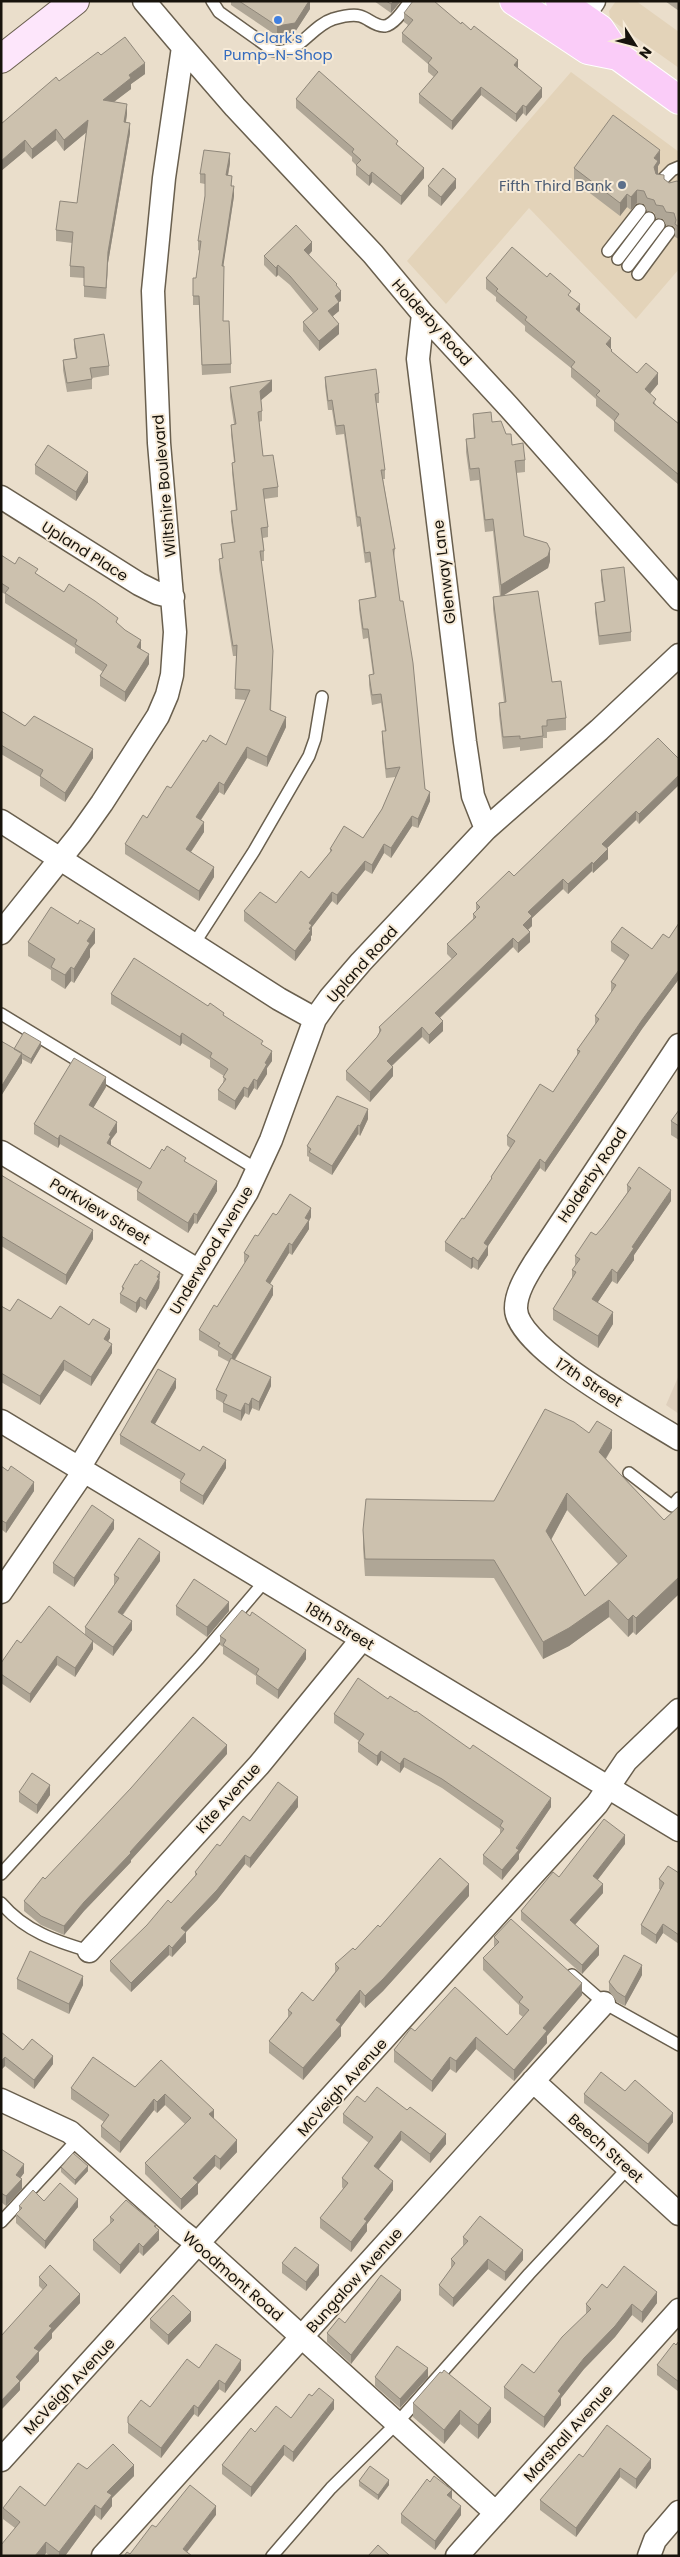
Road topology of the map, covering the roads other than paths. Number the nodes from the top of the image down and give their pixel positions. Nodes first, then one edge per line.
1 (75, 1) edge
2 (144, 1) edge
3 (212, 1) edge
4 (410, 1) edge
5 (514, 1) edge
6 (560, 1) edge
7 (589, 9) edge
8 (183, 47) junction
9 (618, 56) junction
10 (1, 59) edge
11 (678, 98) edge
12 (679, 167) edge
13 (661, 181) edge
14 (640, 210) dead end
15 (649, 218) dead end
16 (659, 225) dead end
17 (669, 232) dead end
18 (608, 251) dead end
19 (618, 259) dead end
20 (628, 266) dead end
21 (638, 274) dead end
22 (423, 314) junction
23 (1, 497) edge
24 (173, 597) junction
25 (679, 599) edge
26 (679, 655) edge
27 (322, 697) dead end
28 (1, 821) edge
29 (486, 829) junction
30 (62, 858) junction
31 (1, 933) edge
32 (194, 944) junction
33 (1, 1014) edge
34 (315, 1019) junction
35 (679, 1045) edge
36 (1, 1152) edge
37 (258, 1170) junction
38 (200, 1271) junction
39 (516, 1309) joint
40 (1, 1421) edge
41 (679, 1439) edge
42 (82, 1469) junction
43 (629, 1473) dead end
44 (679, 1498) edge
45 (265, 1581) junction
46 (1, 1592) edge
47 (362, 1639) junction
48 (679, 1710) edge
49 (608, 1787) junction
50 (679, 1830) edge
51 (1, 1874) edge
52 (1, 1903) edge
53 (89, 1951) joint
54 (561, 1966) edge
55 (604, 2003) junction
56 (679, 2045) edge
57 (533, 2081) junction
58 (1, 2100) edge
59 (79, 2138) junction
60 (628, 2168) junction
61 (679, 2214) edge
62 (1, 2222) edge
63 (200, 2244) junction
64 (679, 2310) edge
65 (302, 2337) junction
66 (397, 2423) junction
67 (1, 2460) edge
68 (679, 2512) edge
69 (496, 2513) junction
70 (103, 2556) edge
71 (272, 2556) edge
72 (457, 2556) edge
73 (649, 2556) edge

1 - 10 street
2 - 8 street
3 - 4 lane
5 - 9 main road
6 - 7 main road
7 - 9 main road
8 - 22 street, Holderby Road
8 - 24 street, Wiltshire Boulevard
9 - 11 main road
12 - 13 lane
14 - 18 lane
15 - 19 lane
16 - 20 lane
17 - 21 lane
22 - 25 street, Holderby Road
22 - 29 street, Glenway Lane
23 - 24 street, Upland Place
24 - 30 street, Wiltshire Boulevard
26 - 29 street, Upland Road
27 - 32 lane
28 - 30 street
29 - 34 street, Upland Road
30 - 31 street, Wiltshire Boulevard
30 - 32 street
32 - 34 street
33 - 37 lane
34 - 37 street, Underwood Avenue
35 - 39 street, Holderby Road
36 - 38 street, Parkview Street
37 - 38 street, Underwood Avenue
38 - 42 street, Underwood Avenue
39 - 41 street, 17th Street
40 - 42 street, 18th Street
42 - 45 street, 18th Street
42 - 46 street, Underwood Avenue
43 - 44 lane
45 - 47 street, 18th Street
45 - 51 lane
47 - 49 street, 18th Street
47 - 53 street, Kite Avenue
48 - 49 street, McVeigh Avenue
49 - 50 street, 18th Street
49 - 63 street, McVeigh Avenue
52 - 53 lane
54 - 55 lane
55 - 56 lane
55 - 57 street, Bungalow Avenue
57 - 60 street, Beech Street
57 - 65 street, Bungalow Avenue
58 - 59 street, Woodmont Road
59 - 62 lane
59 - 63 street, Woodmont Road
60 - 61 street, Beech Street
60 - 66 lane
63 - 65 street, Woodmont Road
63 - 67 street, McVeigh Avenue
64 - 69 street, Marshall Avenue
65 - 66 street, Woodmont Road
65 - 70 street, Bungalow Avenue
66 - 69 street, Woodmont Road
66 - 71 lane
68 - 73 street
69 - 72 street, Marshall Avenue

